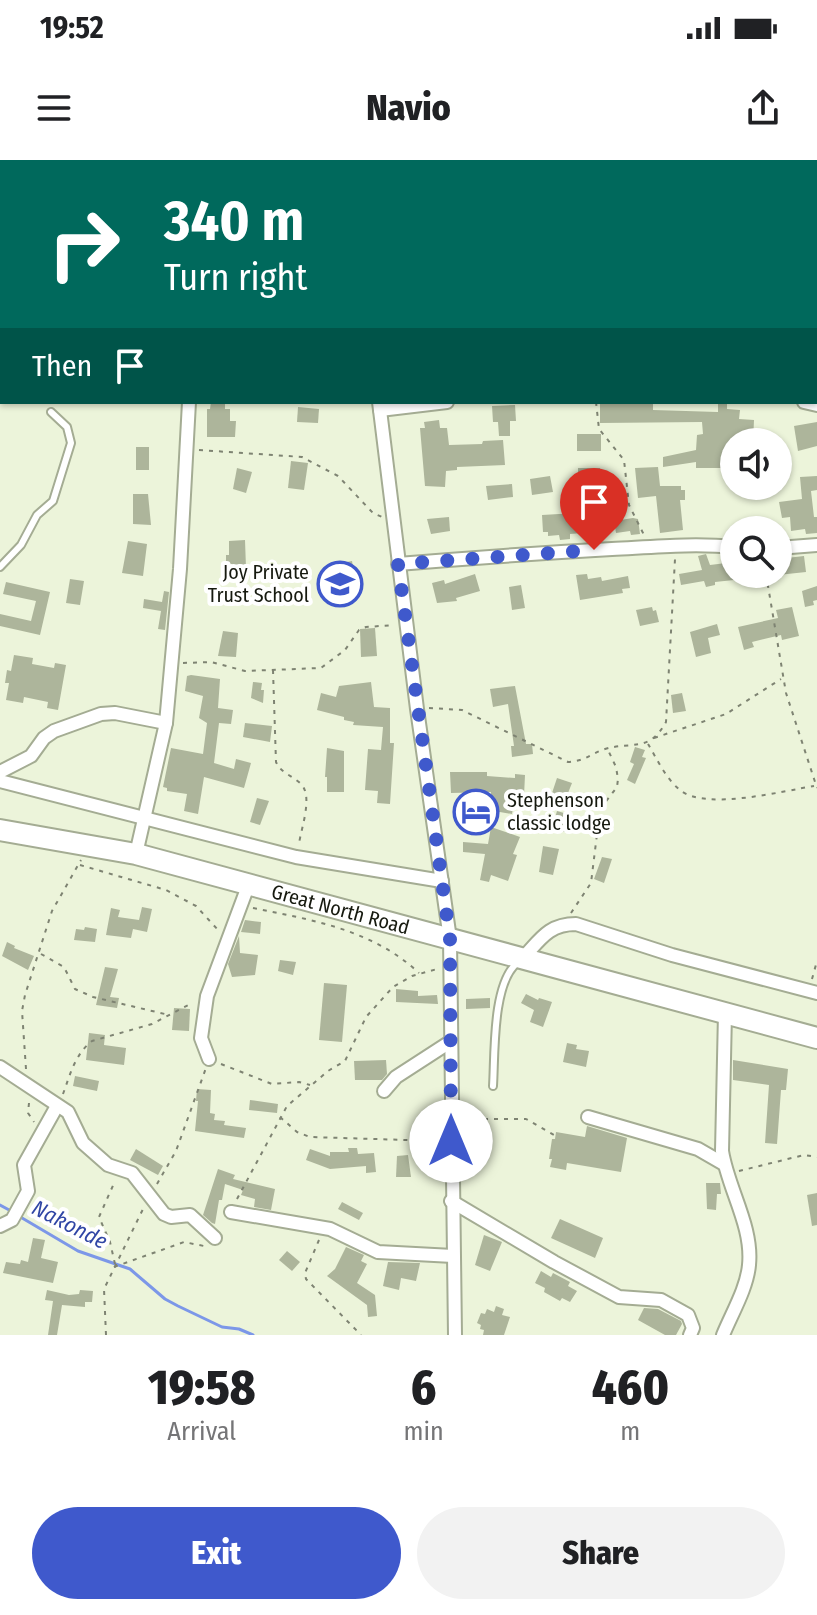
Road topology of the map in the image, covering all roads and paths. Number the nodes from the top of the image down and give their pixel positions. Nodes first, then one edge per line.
1 (189, 404) edge
2 (596, 404) edge
3 (403, 405) edge
4 (379, 406) edge
5 (51, 412) dead end
6 (186, 449) junction
7 (393, 522) junction
8 (817, 545) edge
9 (676, 546) junction
10 (650, 547) junction
11 (720, 547) edge
12 (792, 547) edge
13 (398, 564) junction
14 (0, 567) edge
15 (768, 588) edge
16 (407, 624) junction
17 (173, 664) junction
18 (273, 669) junction
19 (782, 678) junction
20 (417, 709) junction
21 (166, 723) junction
22 (654, 738) junction
23 (647, 743) junction
24 (607, 749) junction
25 (0, 772) edge
26 (0, 781) edge
27 (817, 787) edge
28 (144, 818) junction
29 (0, 830) edge
30 (91, 846) junction
31 (136, 854) junction
32 (296, 857) junction
33 (79, 864) junction
34 (442, 881) junction
35 (248, 886) junction
36 (240, 905) junction
37 (561, 924) junction
38 (450, 939) junction
39 (228, 940) junction
40 (40, 953) junction
41 (522, 959) junction
42 (817, 961) edge
43 (450, 965) junction
44 (419, 974) junction
45 (813, 992) edge
46 (207, 996) junction
47 (725, 1013) junction
48 (169, 1015) junction
49 (817, 1038) edge
50 (450, 1042) junction
51 (209, 1059) joint
52 (0, 1067) edge
53 (311, 1085) junction
54 (493, 1086) dead end
55 (29, 1087) junction
56 (384, 1091) dead end
57 (58, 1106) junction
58 (279, 1116) junction
59 (588, 1117) dead end
60 (451, 1119) junction
61 (554, 1135) dead end
62 (41, 1136) junction
63 (451, 1141) junction
64 (817, 1157) edge
65 (121, 1169) junction
66 (725, 1169) junction
67 (451, 1201) junction
68 (231, 1212) joint
69 (0, 1226) edge
70 (324, 1227) junction
71 (215, 1238) joint
72 (453, 1256) junction
73 (361, 1335) edge
74 (455, 1335) edge
75 (690, 1335) edge
76 (723, 1335) edge

1 - 6 street
2 - 10 path
3 - 4 street
4 - 7 street
5 - 14 lane
6 - 7 path
6 - 17 street
7 - 13 street
8 - 12 street
9 - 10 street
9 - 11 street
9 - 22 path
10 - 13 street
13 - 16 street
15 - 19 path
16 - 18 path
16 - 20 street
17 - 18 path
17 - 21 street
18 - 32 path
19 - 22 path
19 - 27 path
20 - 24 path
20 - 34 street
21 - 25 street
21 - 28 street
22 - 23 path
23 - 24 path
23 - 27 path
24 - 37 path
26 - 28 street
28 - 31 street
28 - 32 street
29 - 30 highway, Great North Road
30 - 31 highway, Great North Road
30 - 33 path
31 - 35 highway, Great North Road
32 - 34 street
33 - 39 path
33 - 40 path
34 - 38 street
35 - 36 street
35 - 38 highway, Great North Road
36 - 39 street
36 - 44 path
37 - 41 street
37 - 45 street
38 - 41 highway, Great North Road
38 - 43 street
39 - 46 street
40 - 48 path
40 - 55 path
41 - 47 highway, Great North Road
41 - 54 lane
42 - 45 path
43 - 44 path
43 - 50 street
44 - 53 path
46 - 48 path
46 - 51 street
47 - 49 highway, Great North Road
47 - 66 street
48 - 57 path
50 - 56 street
50 - 60 street
51 - 53 path
52 - 55 street
53 - 58 path
55 - 57 street
55 - 62 path
57 - 62 street
57 - 65 street
58 - 63 path
58 - 68 path
59 - 66 street
60 - 61 path
60 - 63 street
62 - 69 street
63 - 67 street
64 - 66 path
65 - 71 street
65 - 71 path
66 - 76 street
67 - 72 street
67 - 75 street
68 - 70 street
70 - 72 street
70 - 73 path
72 - 74 street

